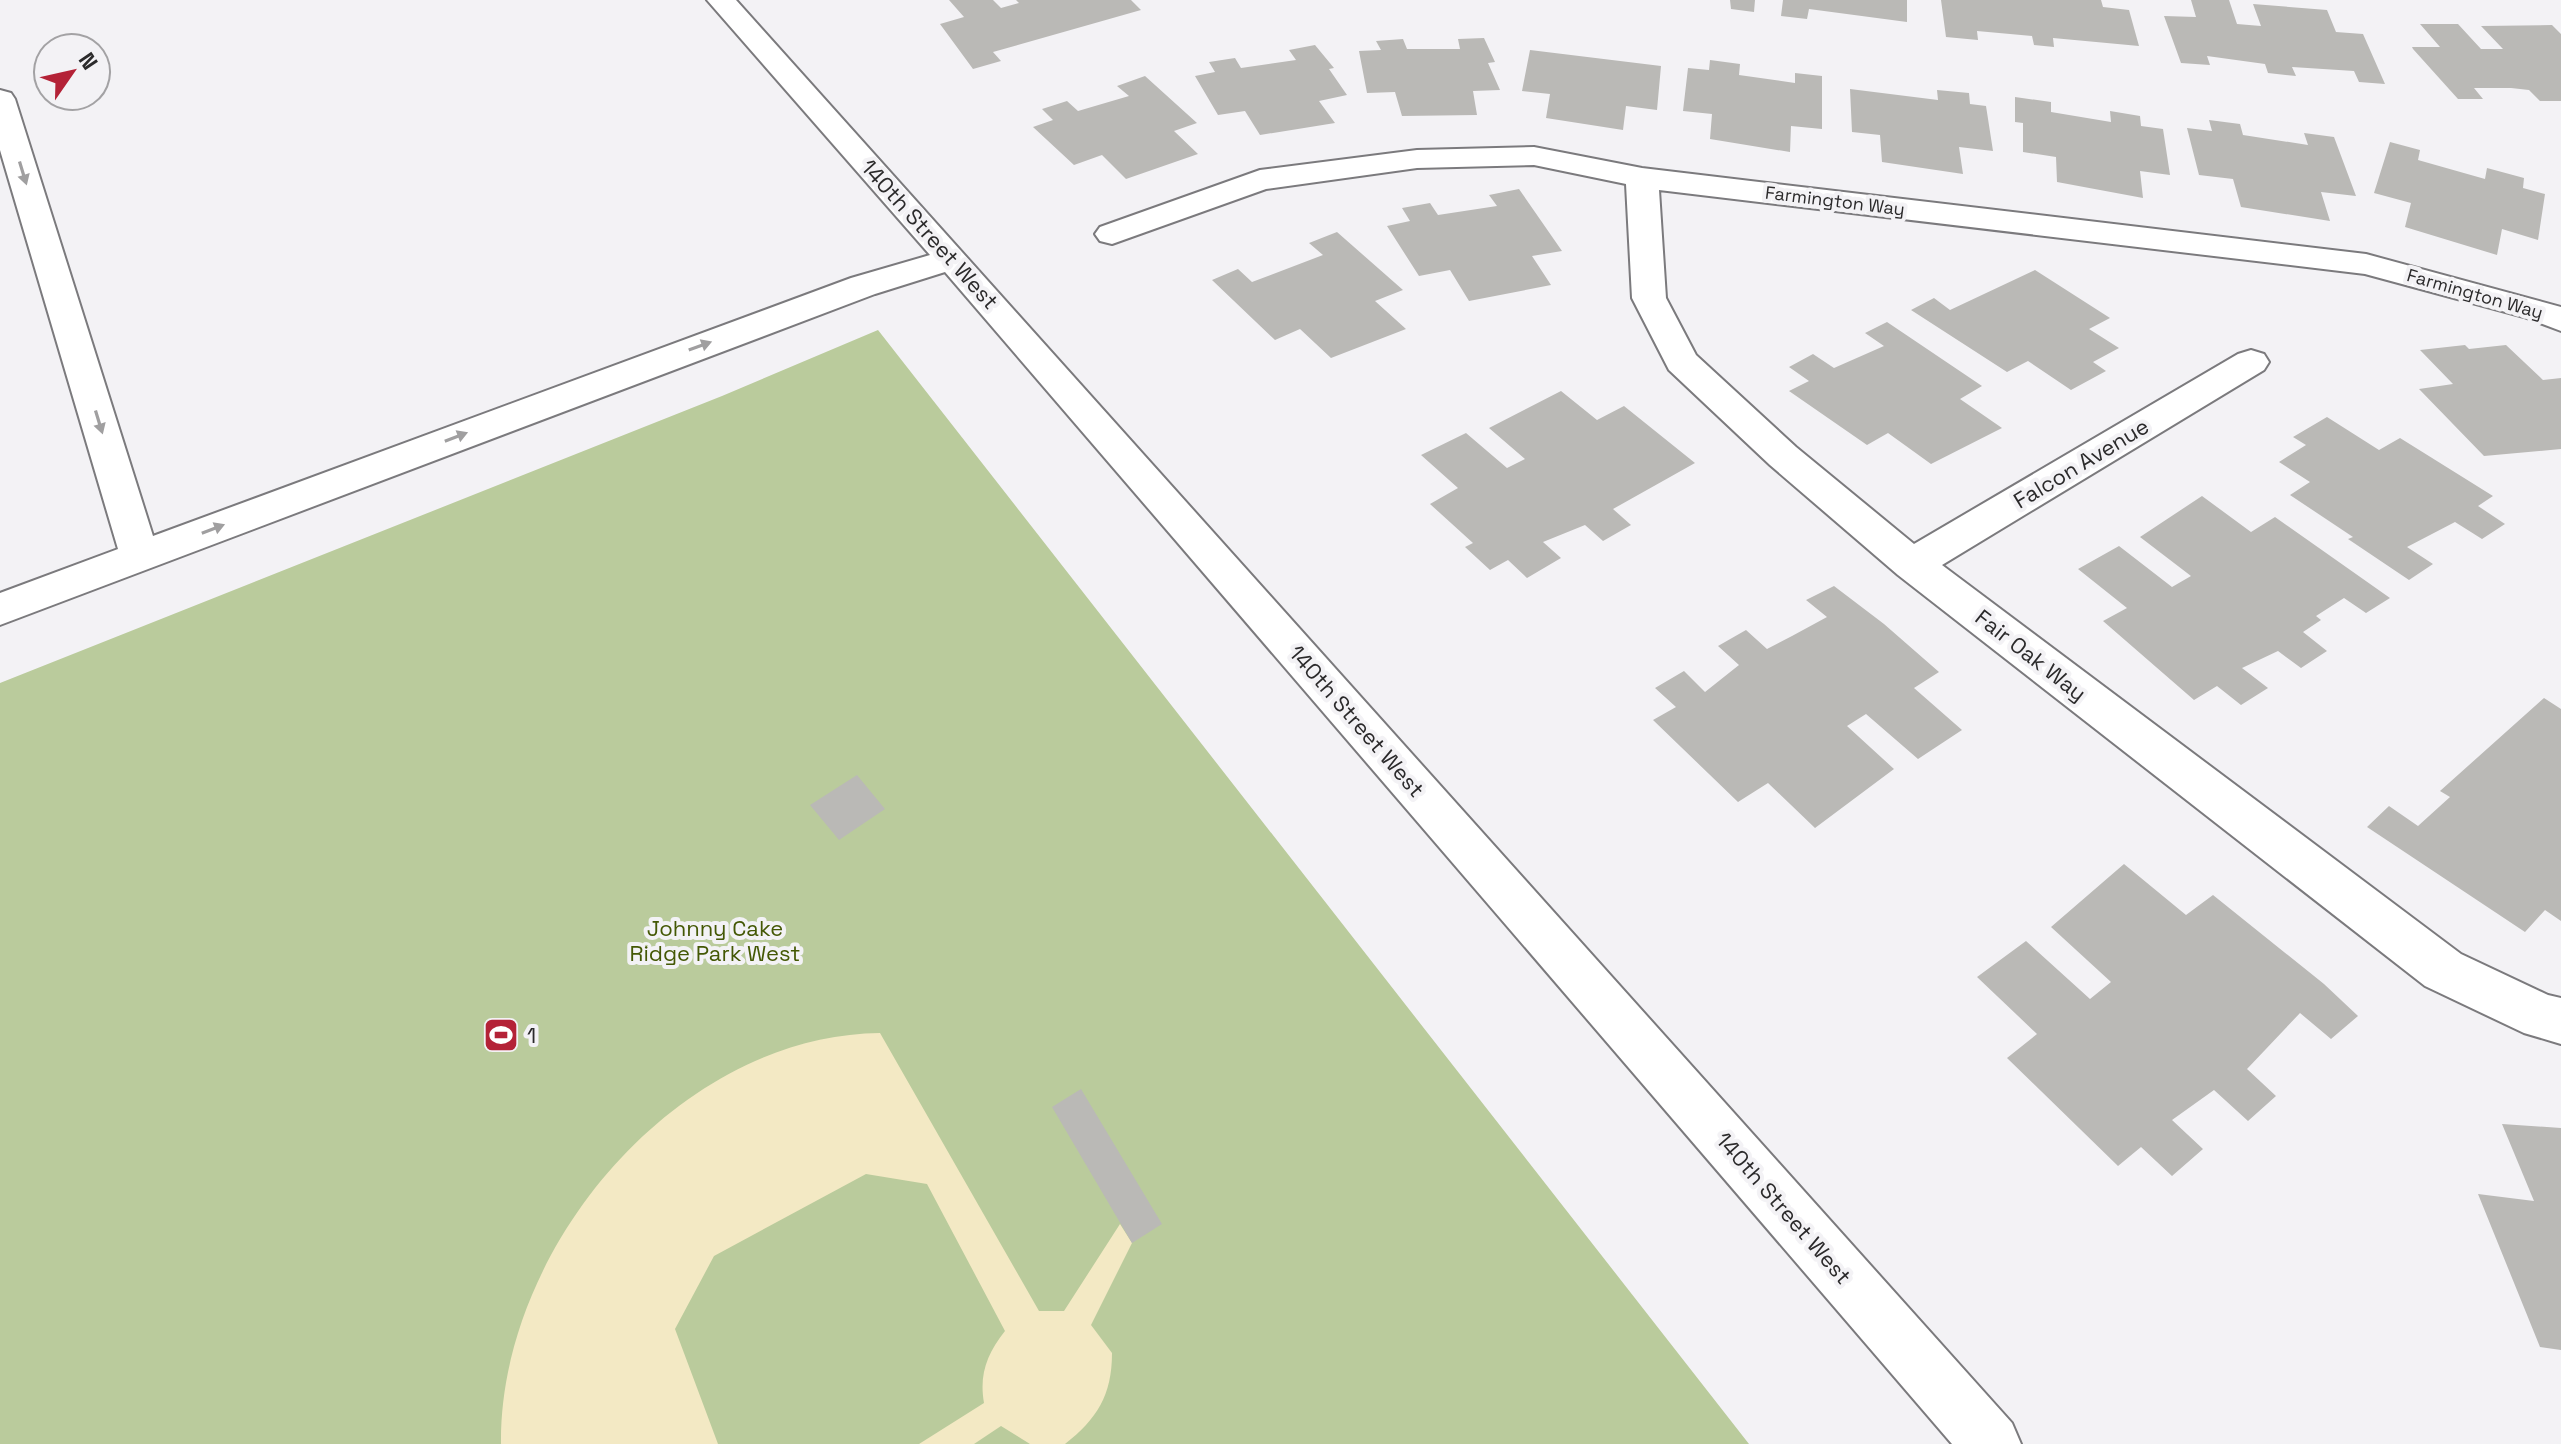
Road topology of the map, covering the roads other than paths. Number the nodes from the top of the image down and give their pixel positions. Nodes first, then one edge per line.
1 (732, 2) edge
2 (0, 99) edge
3 (1642, 178) junction
4 (1112, 234) dead end
5 (952, 259) junction
6 (2561, 320) edge
7 (2251, 362) dead end
8 (140, 557) junction
9 (1912, 564) junction
10 (0, 609) edge
11 (2561, 1021) edge
12 (1991, 1444) edge

1 - 5 street, 140th Street West
2 -> 8 street
3 - 4 street, Farmington Way
3 - 6 street, Farmington Way
3 - 9 street, Fair Oak Way
8 -> 5 street
5 - 12 street, 140th Street West
7 - 9 street, Falcon Avenue
8 - 10 street
9 - 11 street, Fair Oak Way

